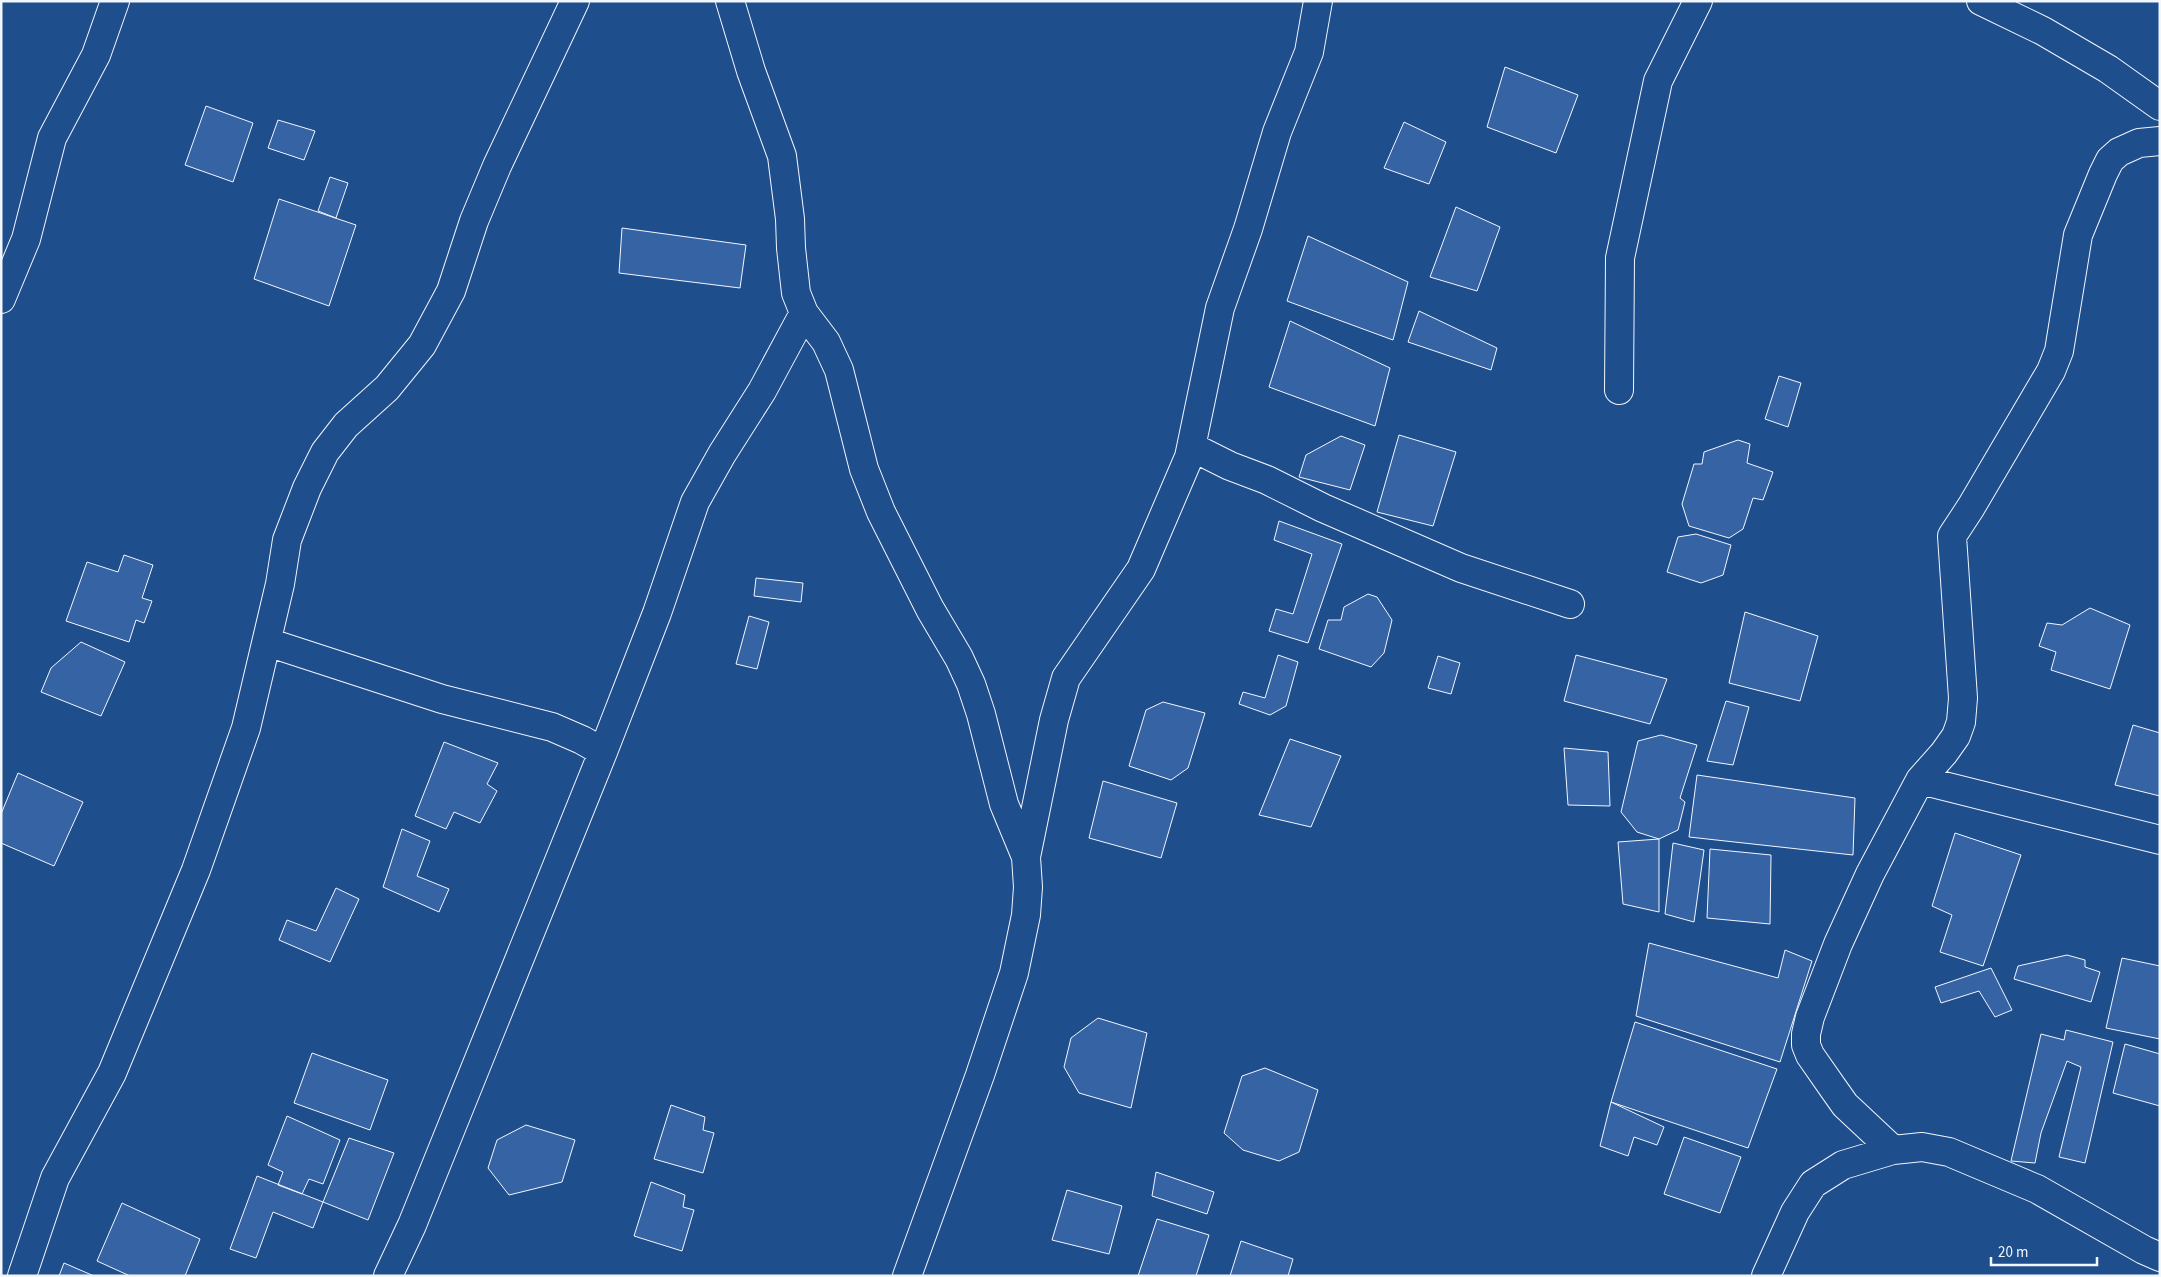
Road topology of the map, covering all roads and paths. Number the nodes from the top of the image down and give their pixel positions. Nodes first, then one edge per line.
1 (115, 1) edge
2 (575, 1) edge
3 (730, 1) edge
4 (1318, 1) edge
5 (1698, 1) edge
6 (1981, 1) edge
7 (2160, 106) edge
8 (2160, 141) edge
9 (1, 299) edge
10 (804, 312) junction
11 (1618, 390) dead end
12 (1192, 447) junction
13 (1570, 604) dead end
14 (266, 642) junction
15 (603, 752) junction
16 (1920, 780) junction
17 (2160, 840) edge
18 (1026, 857) junction
19 (1893, 1150) junction
20 (2160, 1257) edge
21 (22, 1276) edge
22 (388, 1276) edge
23 (908, 1276) edge
24 (1766, 1276) edge

1 - 9 street
2 - 14 street
3 - 10 street
4 - 12 street
5 - 11 street
6 - 7 street
8 - 16 street
10 - 15 street
10 - 18 street
12 - 13 street
12 - 18 street
14 - 15 street
14 - 21 street
15 - 22 street
16 - 17 street
16 - 19 street
18 - 23 street
19 - 20 street
19 - 24 street

